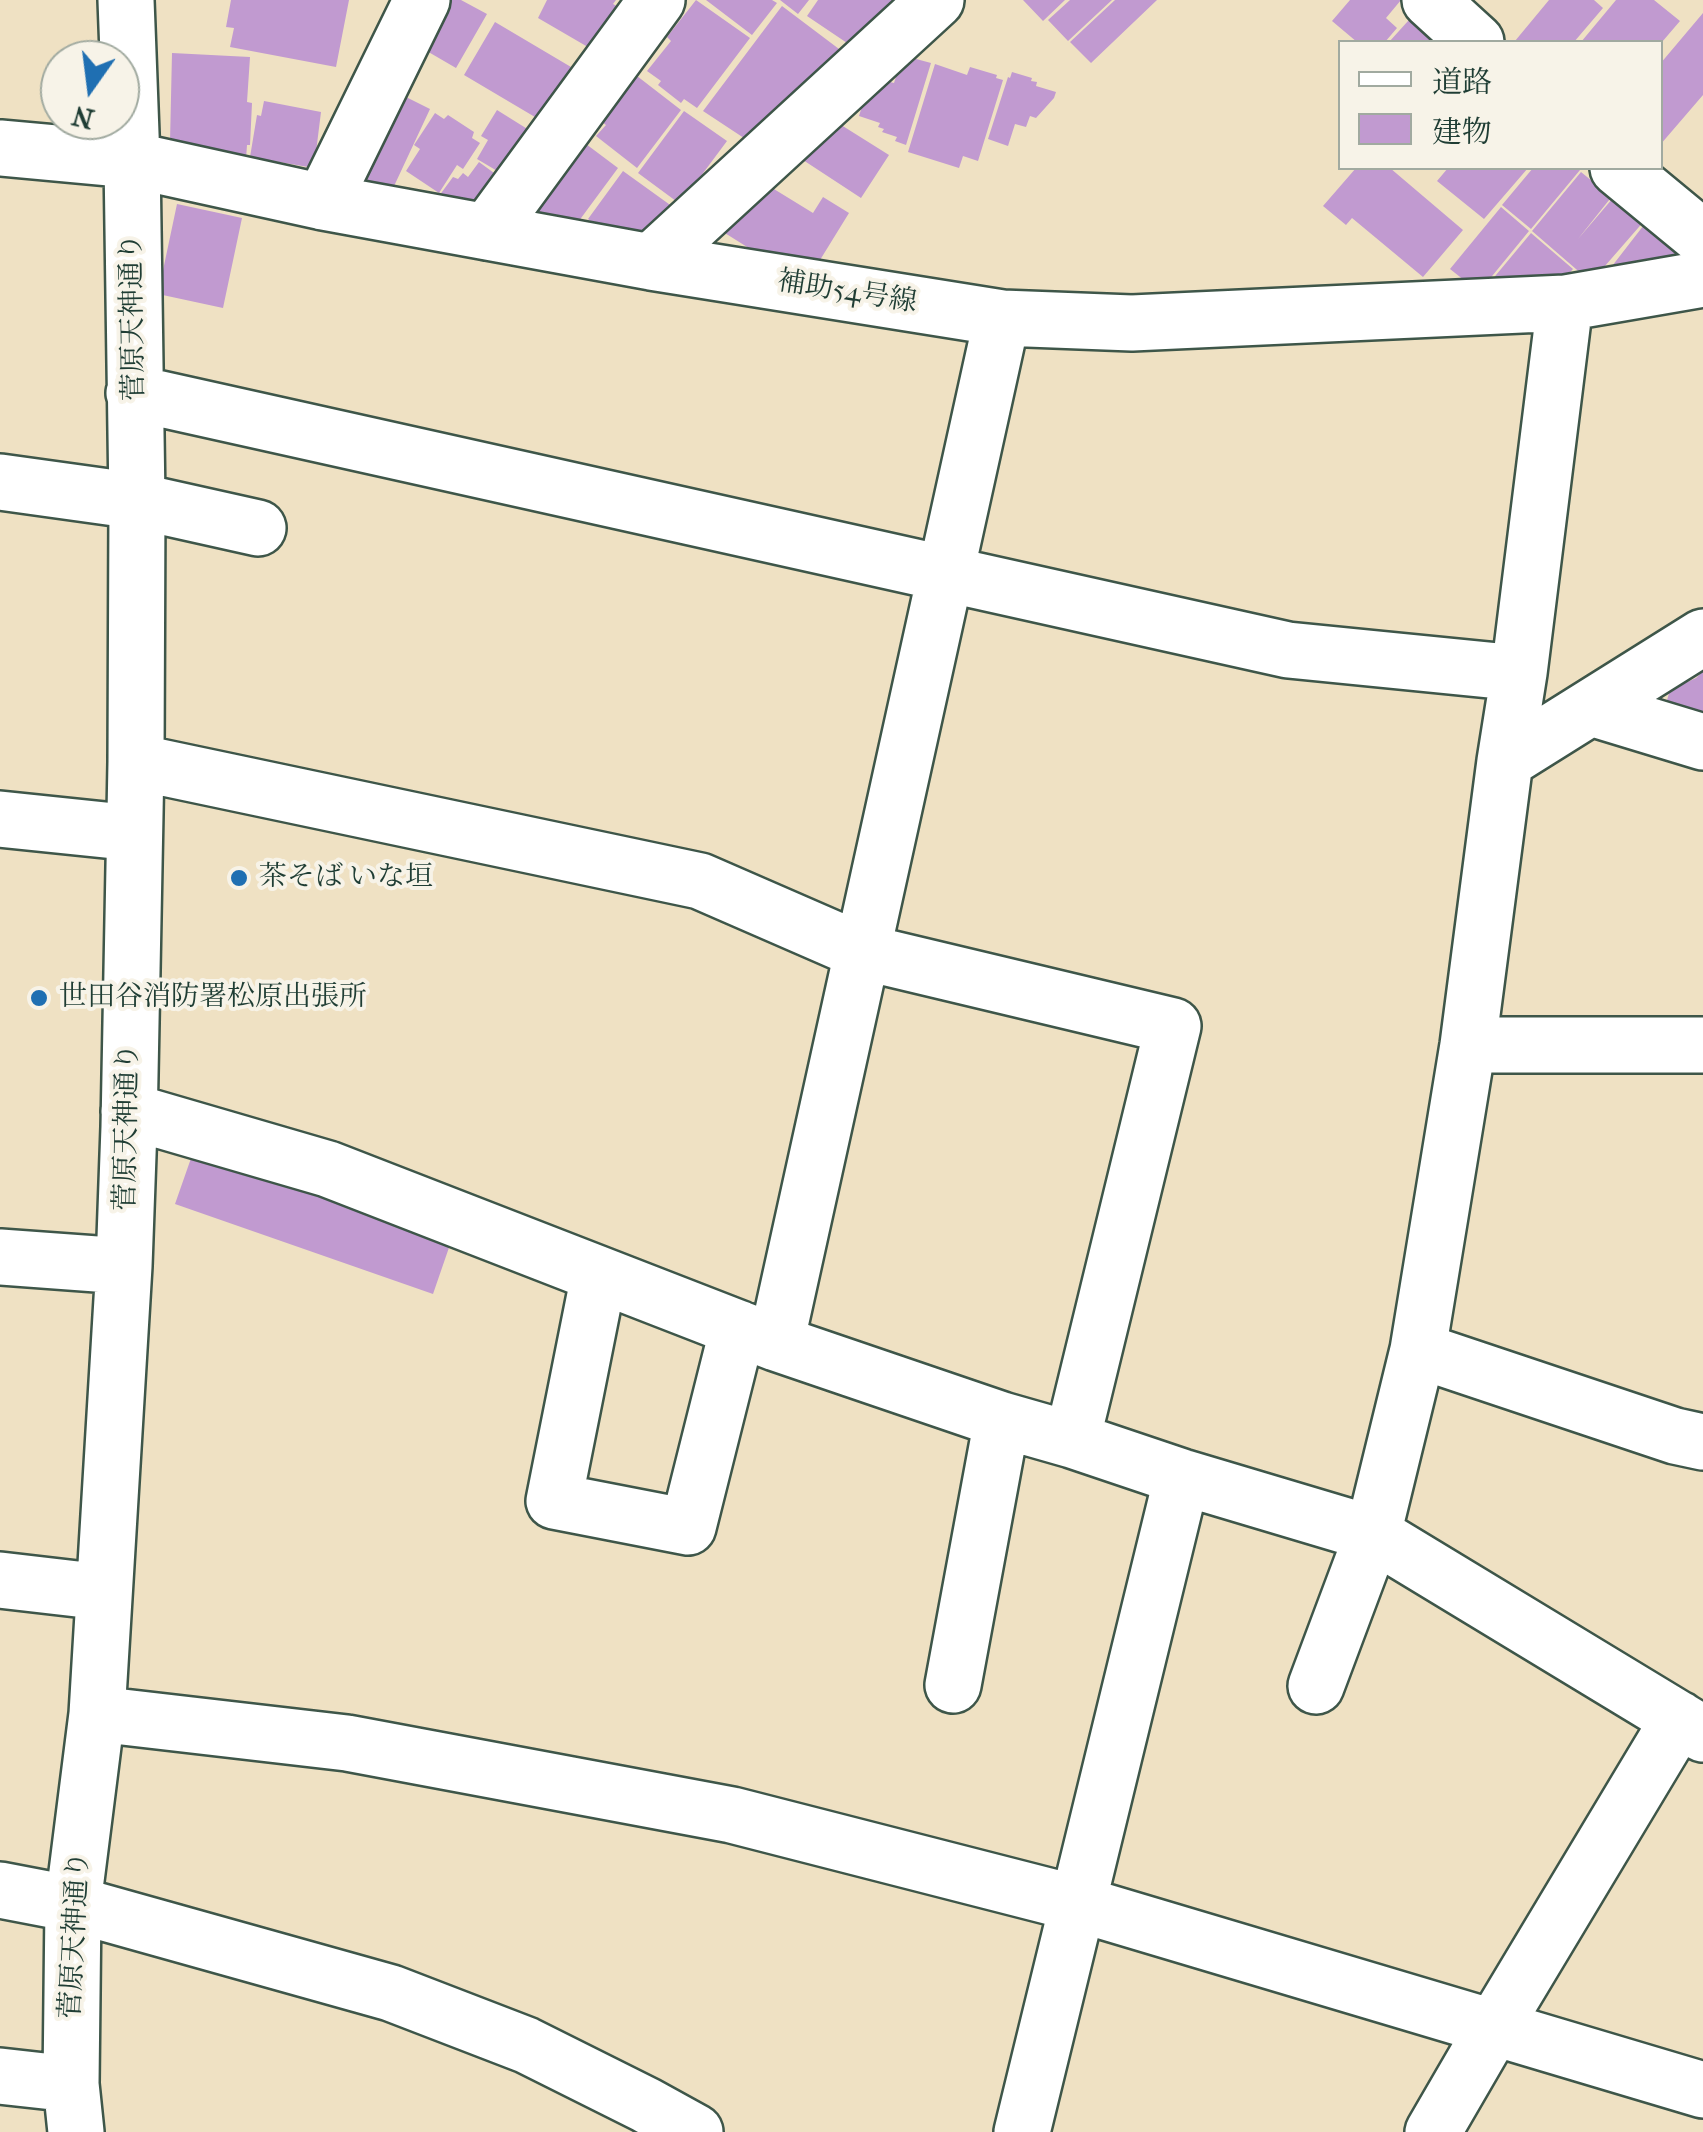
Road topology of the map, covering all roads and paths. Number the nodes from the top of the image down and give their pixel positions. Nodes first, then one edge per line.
1 (126, 0) edge
2 (422, 0) edge
3 (657, 0) edge
4 (936, 0) edge
5 (1430, 0) edge
6 (1474, 40) edge
7 (0, 148) edge
8 (132, 160) junction
9 (1620, 170) edge
10 (324, 202) junction
11 (487, 232) junction
12 (1703, 238) edge
13 (651, 262) junction
14 (1703, 279) edge
15 (1564, 303) junction
16 (1002, 318) junction
17 (134, 393) junction
18 (0, 482) edge
19 (138, 501) junction
20 (258, 528) dead end
21 (946, 575) junction
22 (1703, 637) edge
23 (1519, 673) junction
24 (1591, 708) junction
25 (1703, 742) edge
26 (1505, 761) junction
27 (136, 762) junction
28 (0, 818) edge
29 (134, 833) junction
30 (863, 952) junction
31 (1468, 1045) junction
32 (1703, 1045) edge
33 (129, 1111) junction
34 (0, 1257) edge
35 (124, 1266) junction
36 (600, 1275) junction
37 (757, 1336) junction
38 (1418, 1350) junction
39 (1002, 1420) junction
40 (1072, 1440) junction
41 (1703, 1442) edge
42 (1182, 1477) junction
43 (1373, 1534) junction
44 (0, 1580) edge
45 (103, 1592) junction
46 (952, 1685) dead end
47 (1316, 1686) dead end
48 (96, 1714) junction
49 (1691, 1727) edge
50 (0, 1890) edge
51 (73, 1904) junction
52 (1079, 1904) junction
53 (1494, 2027) junction
54 (0, 2076) edge
55 (1703, 2090) edge
56 (73, 2108) edge
57 (695, 2132) edge
58 (1022, 2132) edge
59 (1433, 2132) edge

1 - 8 street, 菅原天神通り
2 - 10 street
3 - 11 street
4 - 13 street
5 - 6 street
7 - 8 street, 補助54号線
8 - 10 street, 補助54号線
8 - 17 street, 菅原天神通り
9 - 12 street
10 - 11 street, 補助54号線
11 - 13 street, 補助54号線
13 - 16 street, 補助54号線
14 - 15 street, 補助54号線
15 - 16 street, 補助54号線
15 - 23 street
16 - 21 street
17 - 19 street, 菅原天神通り
17 - 21 street
18 - 19 street
19 - 20 street
19 - 27 street, 菅原天神通り
21 - 23 street
21 - 30 street
22 - 24 street
23 - 26 street
24 - 25 street
24 - 26 street
26 - 31 street
27 - 29 street, 菅原天神通り
27 - 30 street
28 - 29 street
29 - 33 street, 菅原天神通り
30 - 37 street
30 - 40 street
31 - 32 street
31 - 38 street
33 - 35 street, 菅原天神通り
33 - 36 street
34 - 35 street
35 - 45 street, 菅原天神通り
36 - 37 street
36 - 37 street
37 - 39 street
38 - 41 street
38 - 43 street
39 - 40 street
39 - 46 street
40 - 42 street
42 - 43 street
42 - 52 street
43 - 47 street
43 - 49 street
44 - 45 street
45 - 48 street, 菅原天神通り
48 - 51 street, 菅原天神通り
48 - 52 street
49 - 53 street
50 - 51 street
51 - 56 street, 菅原天神通り
51 - 57 street
52 - 53 street
52 - 58 street
53 - 55 street
53 - 59 street
54 - 56 street

